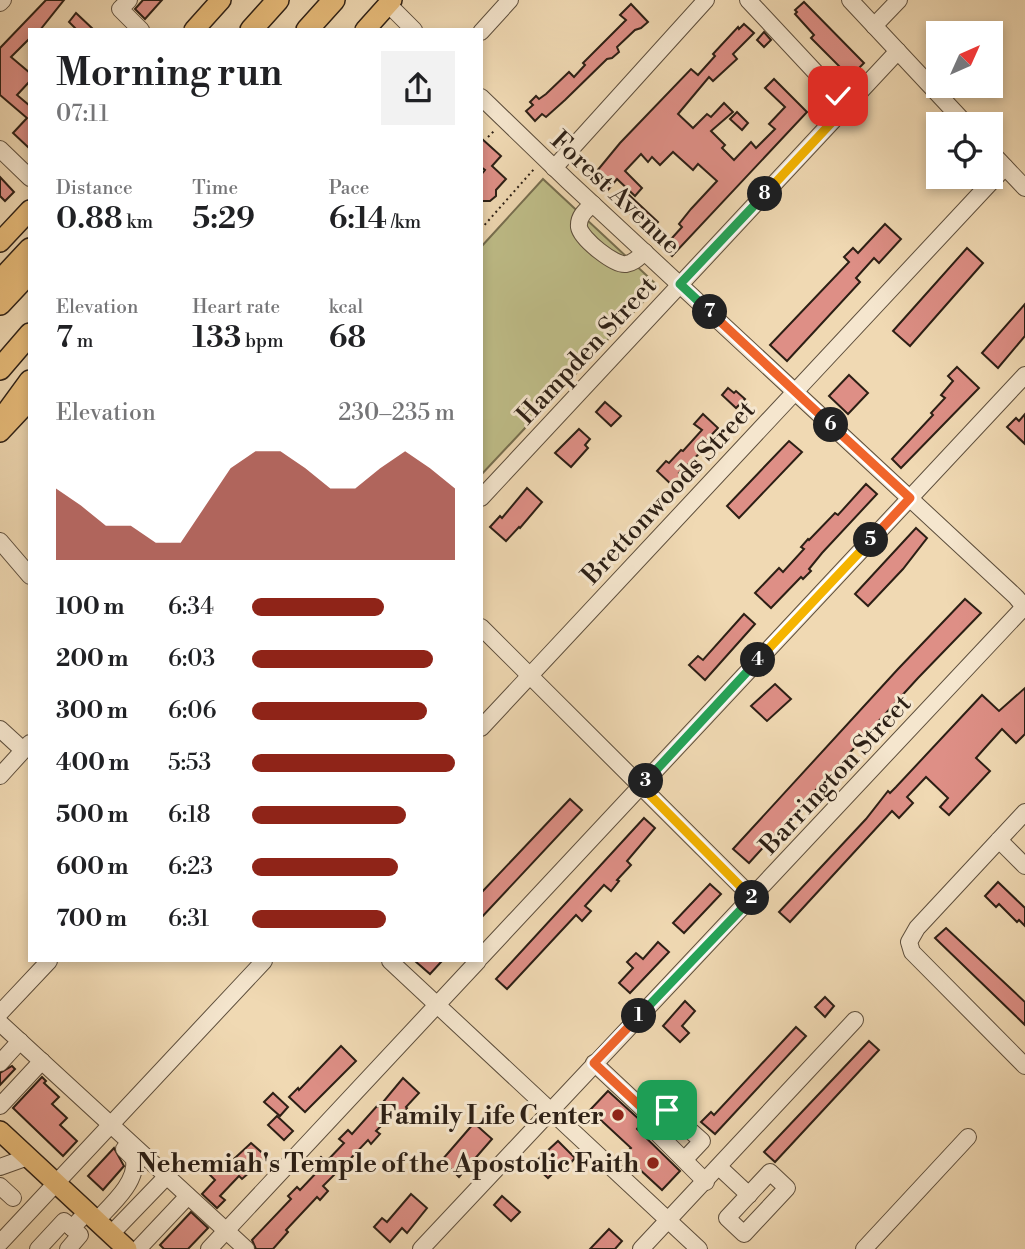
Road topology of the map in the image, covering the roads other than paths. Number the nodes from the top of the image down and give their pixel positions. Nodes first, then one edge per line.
1 (129, 0) edge
2 (221, 0) edge
3 (278, 0) edge
4 (334, 0) edge
5 (510, 0) edge
6 (706, 0) edge
7 (748, 0) edge
8 (850, 0) edge
9 (899, 0) edge
10 (390, 2) edge
11 (874, 26) junction
12 (139, 28) edge
13 (196, 28) edge
14 (253, 28) edge
15 (309, 28) edge
16 (367, 28) edge
17 (412, 28) edge
18 (483, 30) edge
19 (898, 51) junction
20 (483, 99) edge
21 (847, 106) junction
22 (955, 112) edge
23 (0, 149) edge
24 (547, 166) junction
25 (1005, 167) joint
26 (28, 176) edge
27 (1025, 188) edge
28 (593, 204) junction
29 (28, 212) edge
30 (0, 242) edge
31 (28, 251) edge
32 (645, 252) junction
33 (28, 274) edge
34 (0, 281) edge
35 (680, 284) junction
36 (0, 304) edge
37 (28, 336) edge
38 (0, 369) edge
39 (1025, 375) edge
40 (28, 384) edge
41 (795, 391) junction
42 (28, 402) edge
43 (0, 422) edge
44 (0, 432) edge
45 (483, 496) edge
46 (910, 498) junction
47 (0, 541) edge
48 (28, 574) edge
49 (1025, 607) edge
50 (483, 629) edge
51 (530, 675) junction
52 (483, 726) edge
53 (0, 729) edge
54 (27, 747) edge
55 (0, 776) edge
56 (641, 786) junction
57 (1025, 812) edge
58 (999, 840) junction
59 (1025, 866) edge
60 (753, 898) junction
61 (483, 956) edge
62 (48, 962) edge
63 (263, 962) edge
64 (391, 962) edge
65 (477, 962) edge
66 (437, 1005) junction
67 (0, 1013) edge
68 (855, 1020) dead end
69 (0, 1023) edge
70 (20, 1041) junction
71 (42, 1061) junction
72 (0, 1063) edge
73 (594, 1063) junction
74 (1025, 1066) edge
75 (0, 1106) edge
76 (551, 1110) junction
77 (656, 1121) junction
78 (111, 1125) junction
79 (0, 1131) edge
80 (968, 1137) dead end
81 (130, 1143) junction
82 (28, 1157) junction
83 (685, 1159) junction
84 (0, 1167) edge
85 (719, 1167) junction
86 (167, 1176) junction
87 (706, 1182) junction
88 (56, 1183) junction
89 (0, 1186) edge
90 (749, 1195) dead end
91 (188, 1196) junction
92 (13, 1199) dead end
93 (91, 1216) junction
94 (668, 1220) junction
95 (72, 1228) junction
96 (226, 1232) junction
97 (111, 1234) junction
98 (0, 1243) edge
99 (38, 1249) edge
100 (68, 1249) edge
101 (127, 1249) edge
102 (138, 1249) edge
103 (209, 1249) edge
104 (246, 1249) edge
105 (421, 1249) edge
106 (641, 1249) edge
107 (699, 1249) edge
108 (864, 1249) edge

1 - 12 street
2 - 13 main road
3 - 14 highway
4 - 15 highway
5 - 18 street
6 - 24 street
7 - 21 street
8 - 11 street
9 - 11 street
10 - 16 main road
10 - 17 street
11 - 19 street
19 - 21 street, Hampden Street
19 - 22 street
20 - 24 street, Forest Avenue
21 - 35 street, Hampden Street
23 - 26 street
24 - 28 street, Forest Avenue
25 - 27 street
25 - 41 street, Brettonwoods Street
28 - 32 street, Forest Avenue
28 - 32 street
29 - 30 main road
31 - 34 highway
32 - 35 street, Forest Avenue
33 - 36 highway
35 - 41 street, Forest Avenue
35 - 45 street, Hampden Street
37 - 38 highway
39 - 46 street
40 - 43 highway
41 - 46 street, Forest Avenue
41 - 51 street, Brettonwoods Street
42 - 44 main road
46 - 49 street, Forest Avenue
46 - 56 street
47 - 48 street
49 - 60 street, Barrington Street
50 - 51 street
51 - 52 street, Brettonwoods Street
51 - 56 street
53 - 54 street
54 - 55 street
56 - 60 street
56 - 61 street
57 - 58 street
58 - 59 street
58 - 74 street
60 - 73 street, Barrington Street
62 - 67 street
63 - 78 street
64 - 66 street
65 - 66 street
66 - 76 street
66 - 96 street
68 - 85 street
69 - 70 street
70 - 71 street
70 - 72 street
71 - 75 street
71 - 78 street
73 - 76 street, Barrington Street
73 - 77 street
76 - 94 street
76 - 105 street, Barrington Street
77 - 83 street
77 - 83 street
78 - 81 street
78 - 88 street
79 - 82 main road
80 - 108 street
81 - 86 street
81 - 93 street
82 - 84 street
82 - 88 main road
83 - 87 street
85 - 87 street
85 - 90 street
86 - 91 street
86 - 97 street
87 - 94 street
88 - 93 main road
88 - 98 street
89 - 92 street
91 - 96 street
91 - 102 street
93 - 95 street
93 - 97 main road
94 - 106 street
94 - 107 street
95 - 99 street
95 - 100 street
96 - 103 street
96 - 104 street
97 - 101 main road

